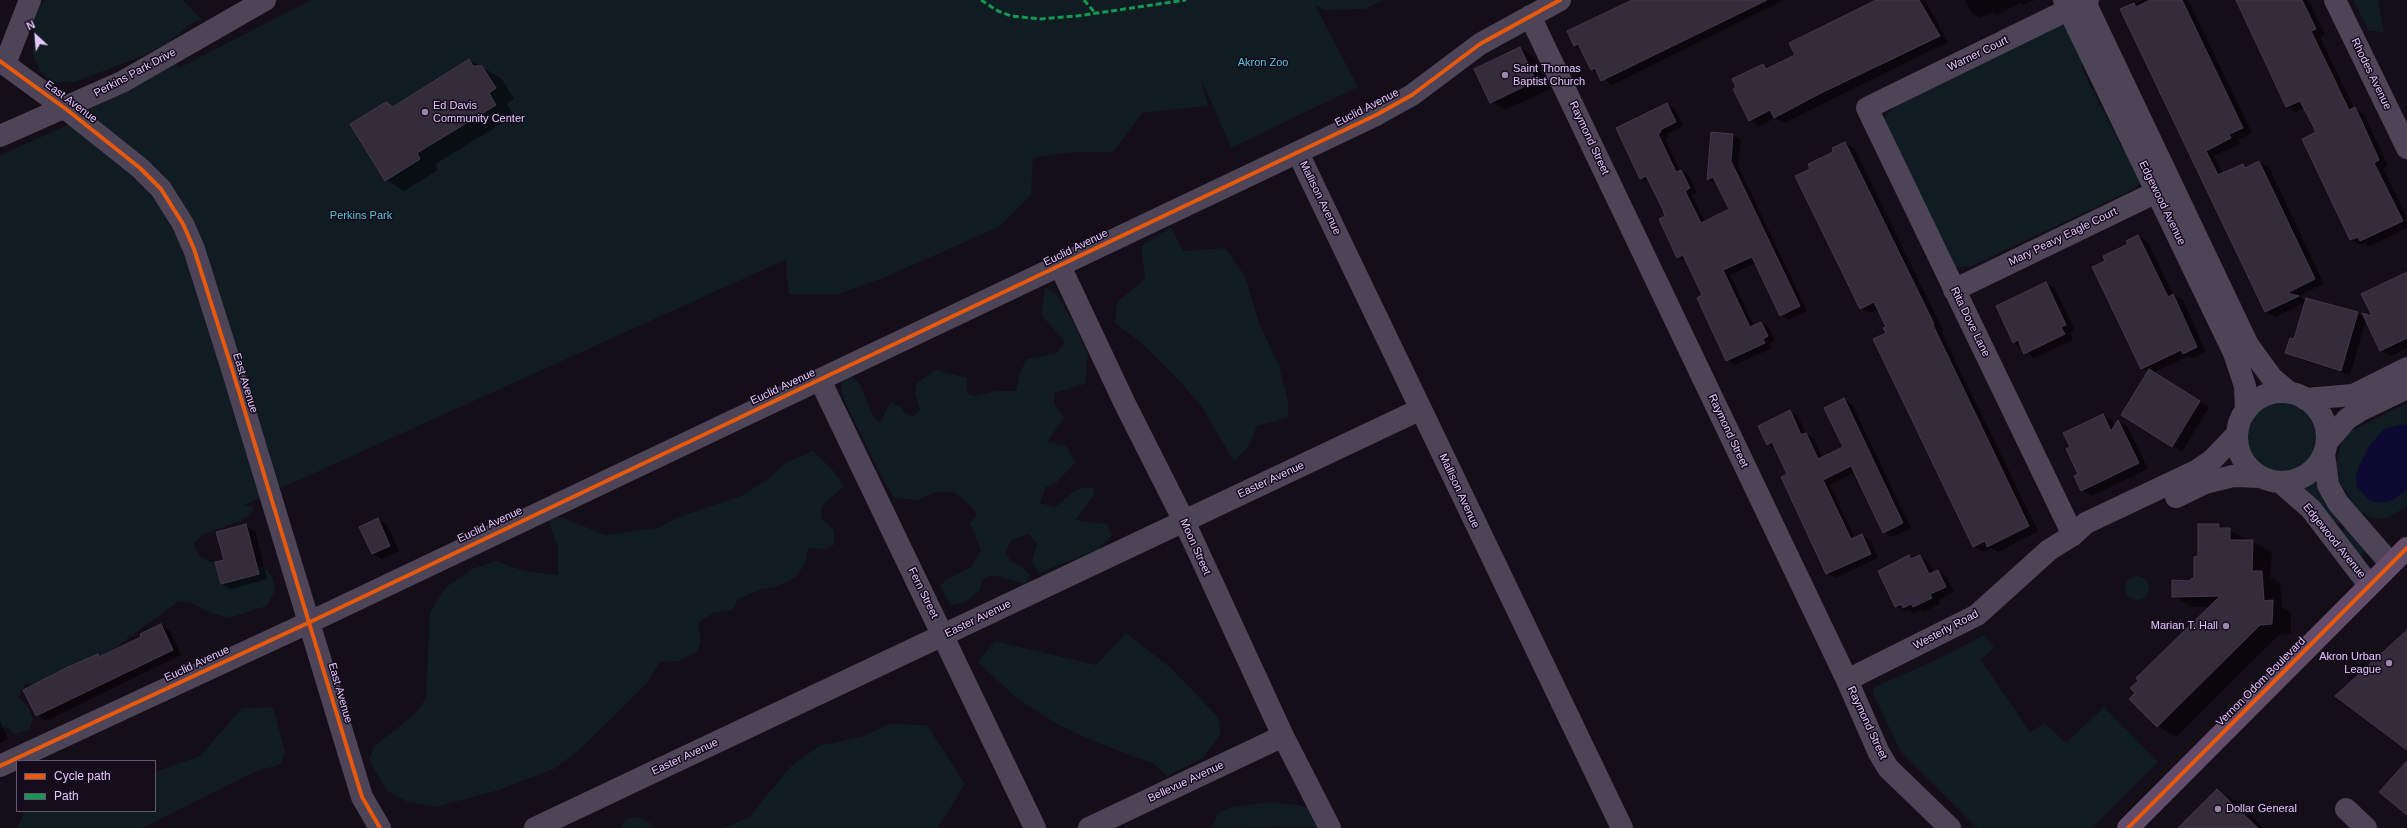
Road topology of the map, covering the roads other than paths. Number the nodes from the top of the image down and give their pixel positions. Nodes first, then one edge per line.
1 (30, 0) edge
2 (265, 0) edge
3 (1560, 0) edge
4 (2335, 0) edge
5 (2078, 2) edge
6 (1530, 16) junction
7 (2, 62) edge
8 (1867, 108) joint
9 (66, 109) junction
10 (0, 136) edge
11 (2407, 148) edge
12 (1298, 153) junction
13 (2164, 189) junction
14 (1060, 266) junction
15 (1954, 290) junction
16 (2407, 368) edge
17 (820, 380) junction
18 (2407, 388) edge
19 (2297, 396) junction
20 (1421, 409) junction
21 (2246, 411) junction
22 (2237, 434) junction
23 (2325, 448) junction
24 (2271, 479) junction
25 (1184, 521) junction
26 (2073, 535) junction
27 (2407, 548) edge
28 (2390, 563) junction
29 (2369, 585) junction
30 (310, 622) junction
31 (943, 636) junction
32 (1847, 680) junction
33 (1283, 736) junction
34 (0, 766) edge
35 (2346, 809) dead end
36 (380, 828) edge
37 (535, 828) edge
38 (1035, 828) edge
39 (1089, 828) edge
40 (1330, 828) edge
41 (1622, 828) edge
42 (1950, 828) edge
43 (2128, 828) edge
44 (2366, 828) edge

1 - 7 street
2 - 9 street, Perkins Park Drive
3 - 6 street, Euclid Avenue
4 - 11 street, Rhodes Avenue
5 - 8 street, Warner Court
5 - 13 street, Edgewood Avenue
6 - 12 street, Euclid Avenue
6 - 32 street, Raymond Street
7 - 9 street, East Avenue
8 - 15 street, Rita Dove Lane
9 - 10 street, Perkins Park Drive
9 - 30 street, East Avenue
12 - 14 street, Euclid Avenue
12 - 20 street, Mallison Avenue
13 - 15 street, Mary Peavy Eagle Court
13 - 19 street, Edgewood Avenue
13 - 21 street, Edgewood Avenue
14 - 17 street, Euclid Avenue
14 - 25 street, Moon Street
15 - 26 street, Rita Dove Lane
16 - 19 street
17 - 30 street, Euclid Avenue
17 - 31 street, Fern Street
18 - 23 street
19 - 21 street
19 - 23 street
20 - 25 street, Easter Avenue
20 - 41 street, Mallison Avenue
21 - 22 street
22 - 24 street
22 - 26 street, Westerly Road
23 - 24 street
23 - 28 street
24 - 26 street, Westerly Road
24 - 29 street, Edgewood Avenue
25 - 31 street, Easter Avenue
25 - 33 street, Moon Street
26 - 32 street, Westerly Road
27 - 28 main road, Vernon Odom Boulevard
28 - 29 main road, Vernon Odom Boulevard
29 - 43 main road, Vernon Odom Boulevard
30 - 34 street, Euclid Avenue
30 - 36 street, East Avenue
31 - 37 street, Easter Avenue
31 - 38 street, Fern Street
32 - 42 street, Raymond Street
33 - 39 street, Bellevue Avenue
33 - 40 street, Moon Street
35 - 44 street

